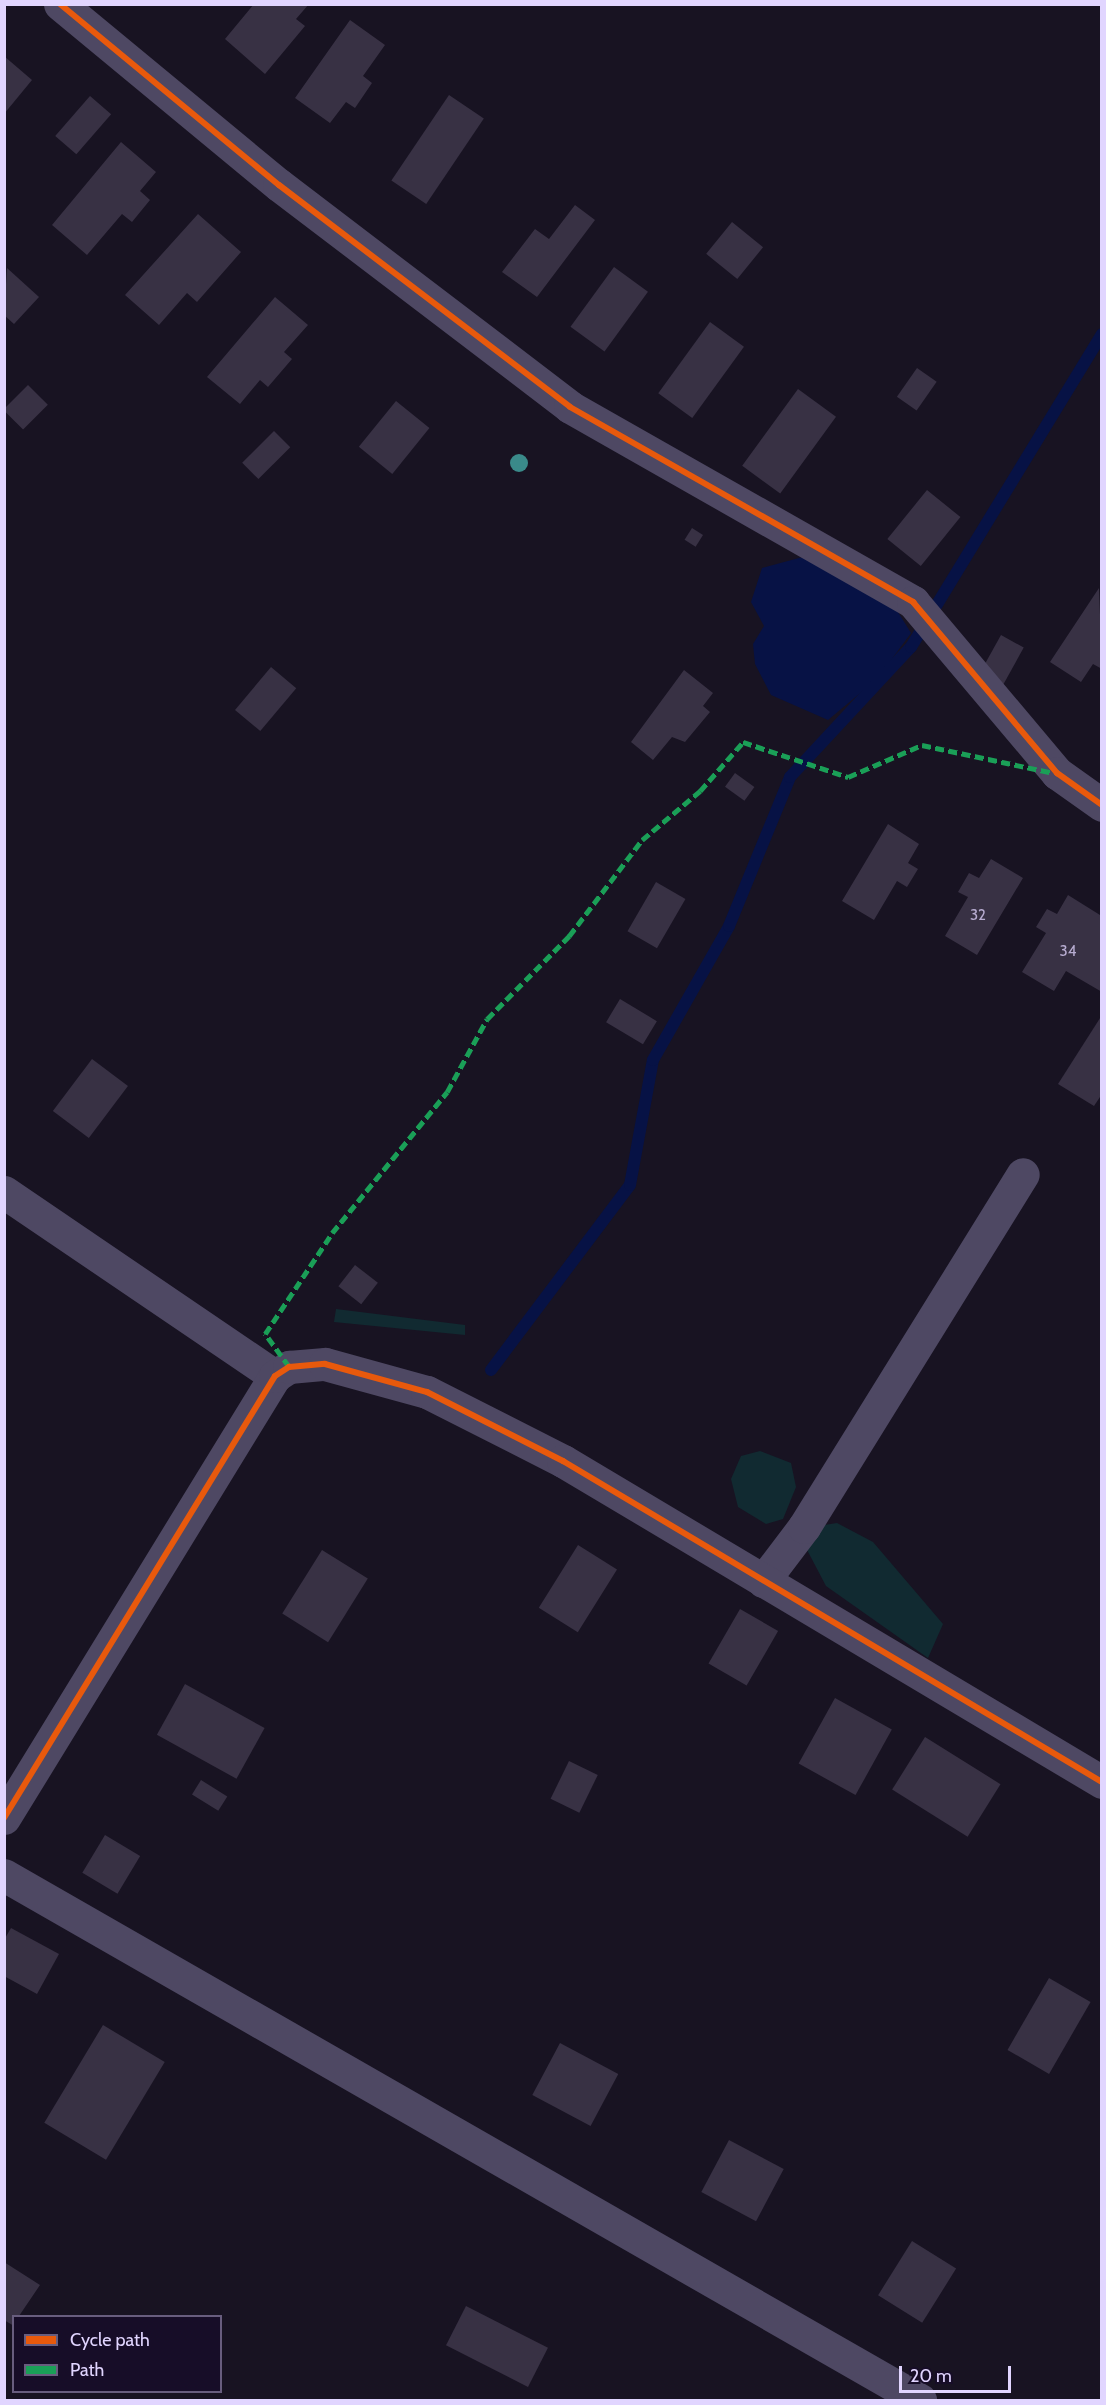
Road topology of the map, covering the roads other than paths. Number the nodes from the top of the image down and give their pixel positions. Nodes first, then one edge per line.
1 (60, 4) edge
2 (1101, 805) edge
3 (1023, 1174) dead end
4 (4, 1192) edge
5 (275, 1376) junction
6 (762, 1581) junction
7 (1101, 1782) edge
8 (4, 1818) edge
9 (4, 1875) edge
10 (920, 2400) edge

1 - 2 street
3 - 6 street
4 - 5 street
5 - 6 street
5 - 8 street
6 - 7 street
9 - 10 street

